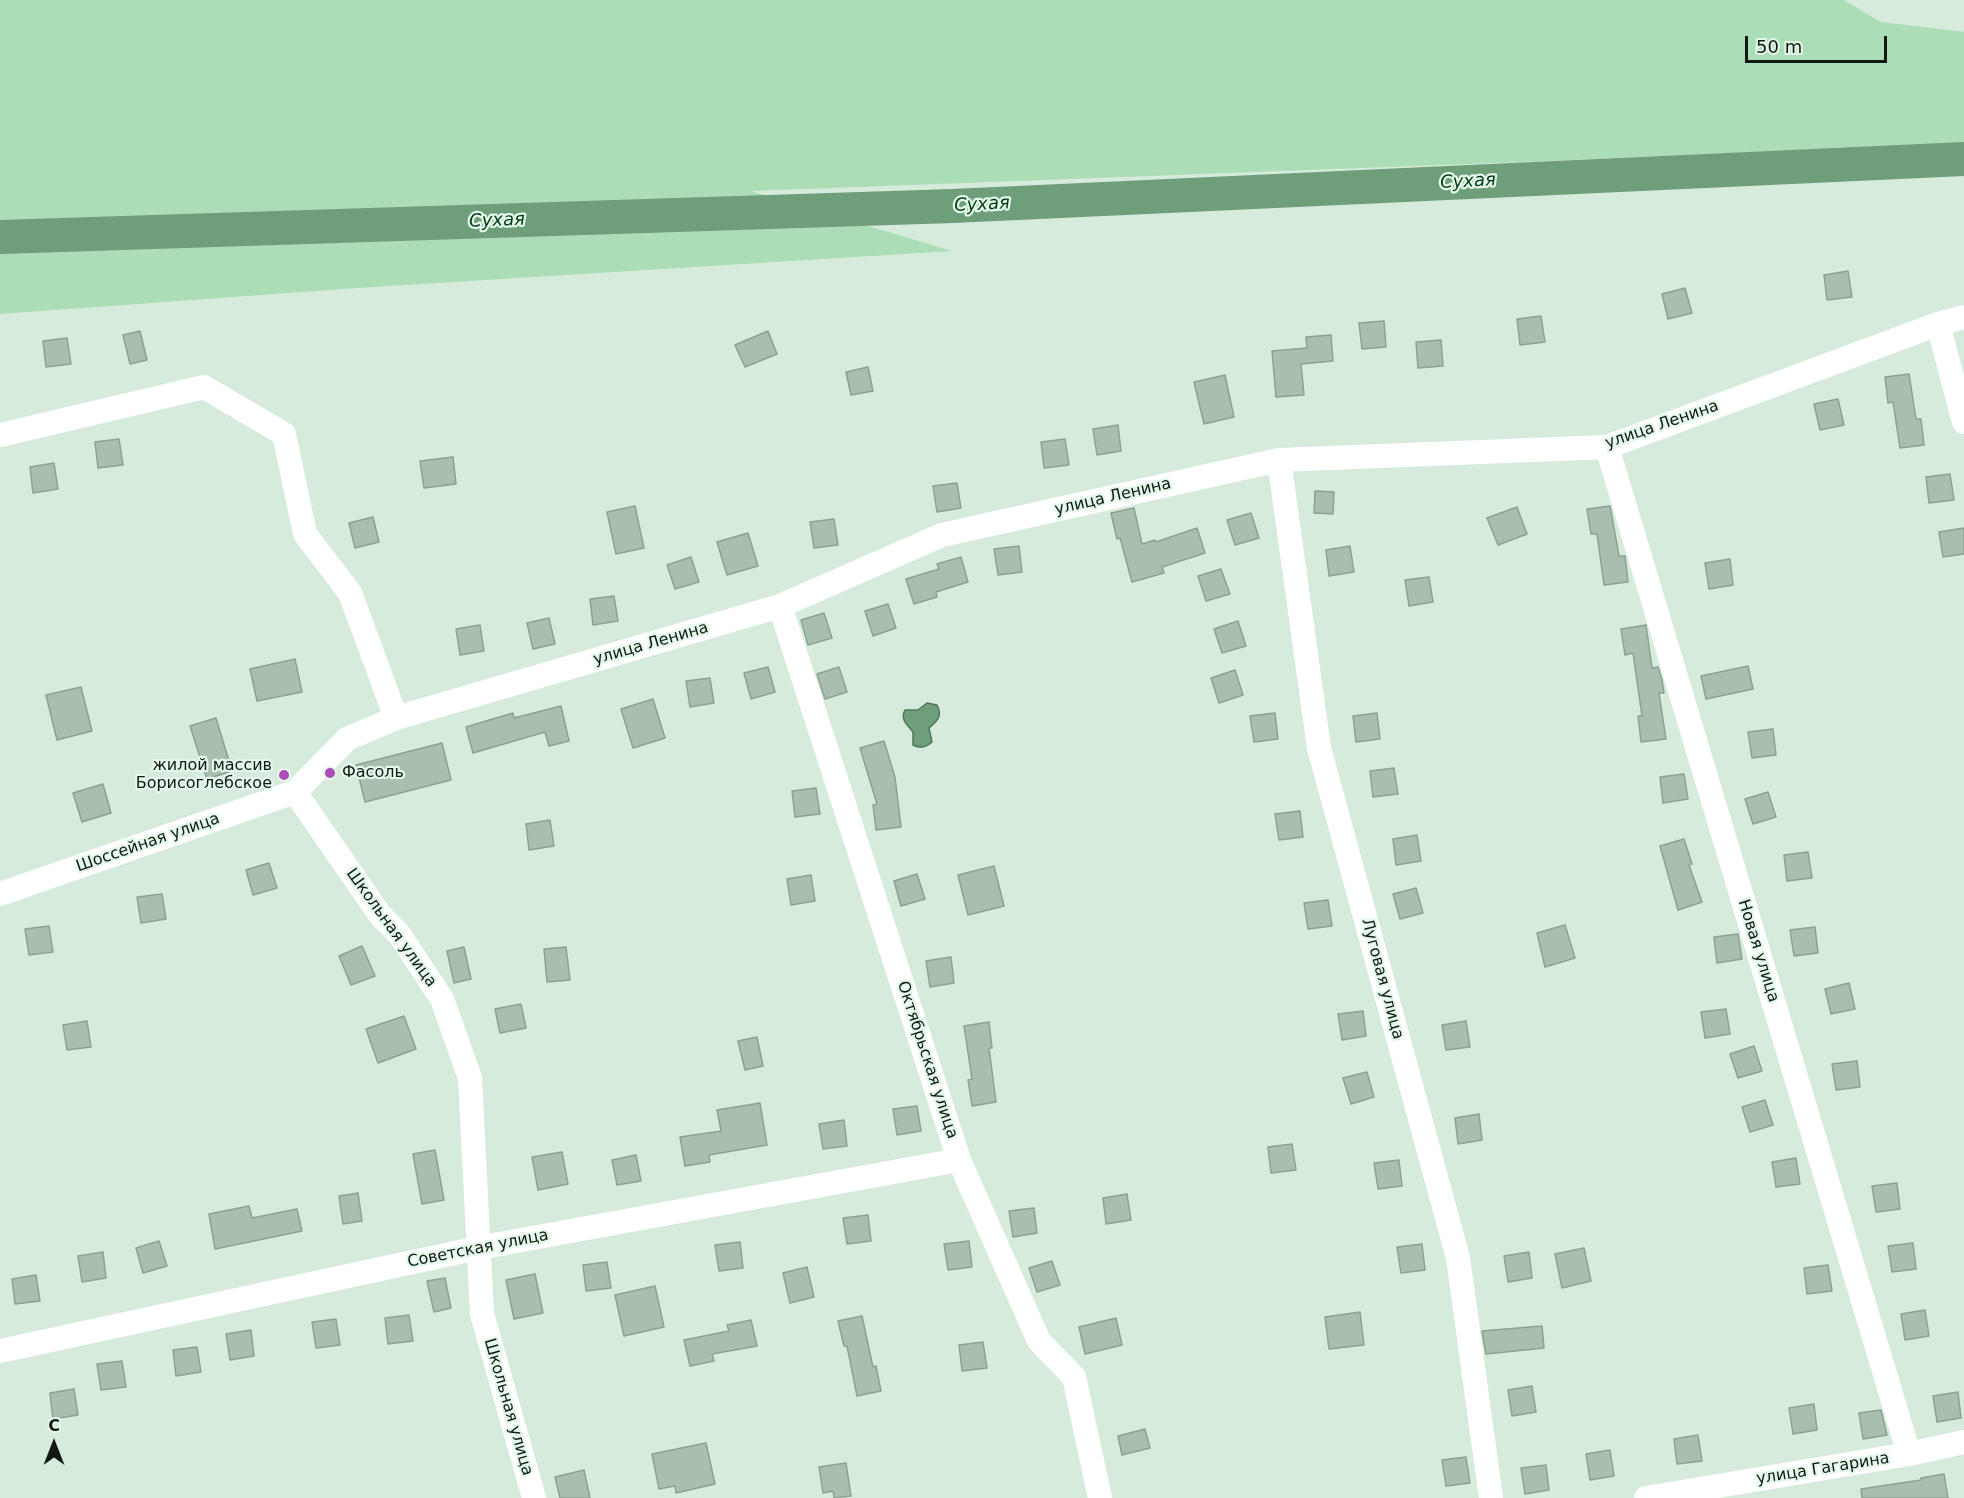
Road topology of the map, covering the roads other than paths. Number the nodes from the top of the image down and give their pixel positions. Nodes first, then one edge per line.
1 (1964, 316) edge
2 (1938, 324) junction
3 (1964, 422) edge
4 (0, 435) edge
5 (1607, 447) junction
6 (1279, 460) junction
7 (780, 606) junction
8 (396, 718) junction
9 (296, 792) junction
10 (0, 894) edge
11 (959, 1160) junction
12 (478, 1248) junction
13 (0, 1351) edge
14 (1964, 1442) edge
15 (1909, 1454) junction
16 (534, 1498) edge
17 (1100, 1498) edge
18 (1491, 1498) edge
19 (1646, 1498) edge

1 - 2 street, улица Ленина
2 - 3 street
2 - 5 street, улица Ленина
4 - 8 street
5 - 6 street, улица Ленина
5 - 15 street, Новая улица
6 - 7 street, улица Ленина
6 - 18 street, Луговая улица
7 - 8 street, улица Ленина
7 - 11 street, Октябрьская улица
8 - 9 street, улица Ленина
9 - 10 street, Шоссейная улица
9 - 12 street, Школьная улица
11 - 12 street, Советская улица
11 - 17 street, Октябрьская улица
12 - 13 street, Советская улица
12 - 16 street, Школьная улица
14 - 15 street, улица Гагарина
15 - 19 street, улица Гагарина

